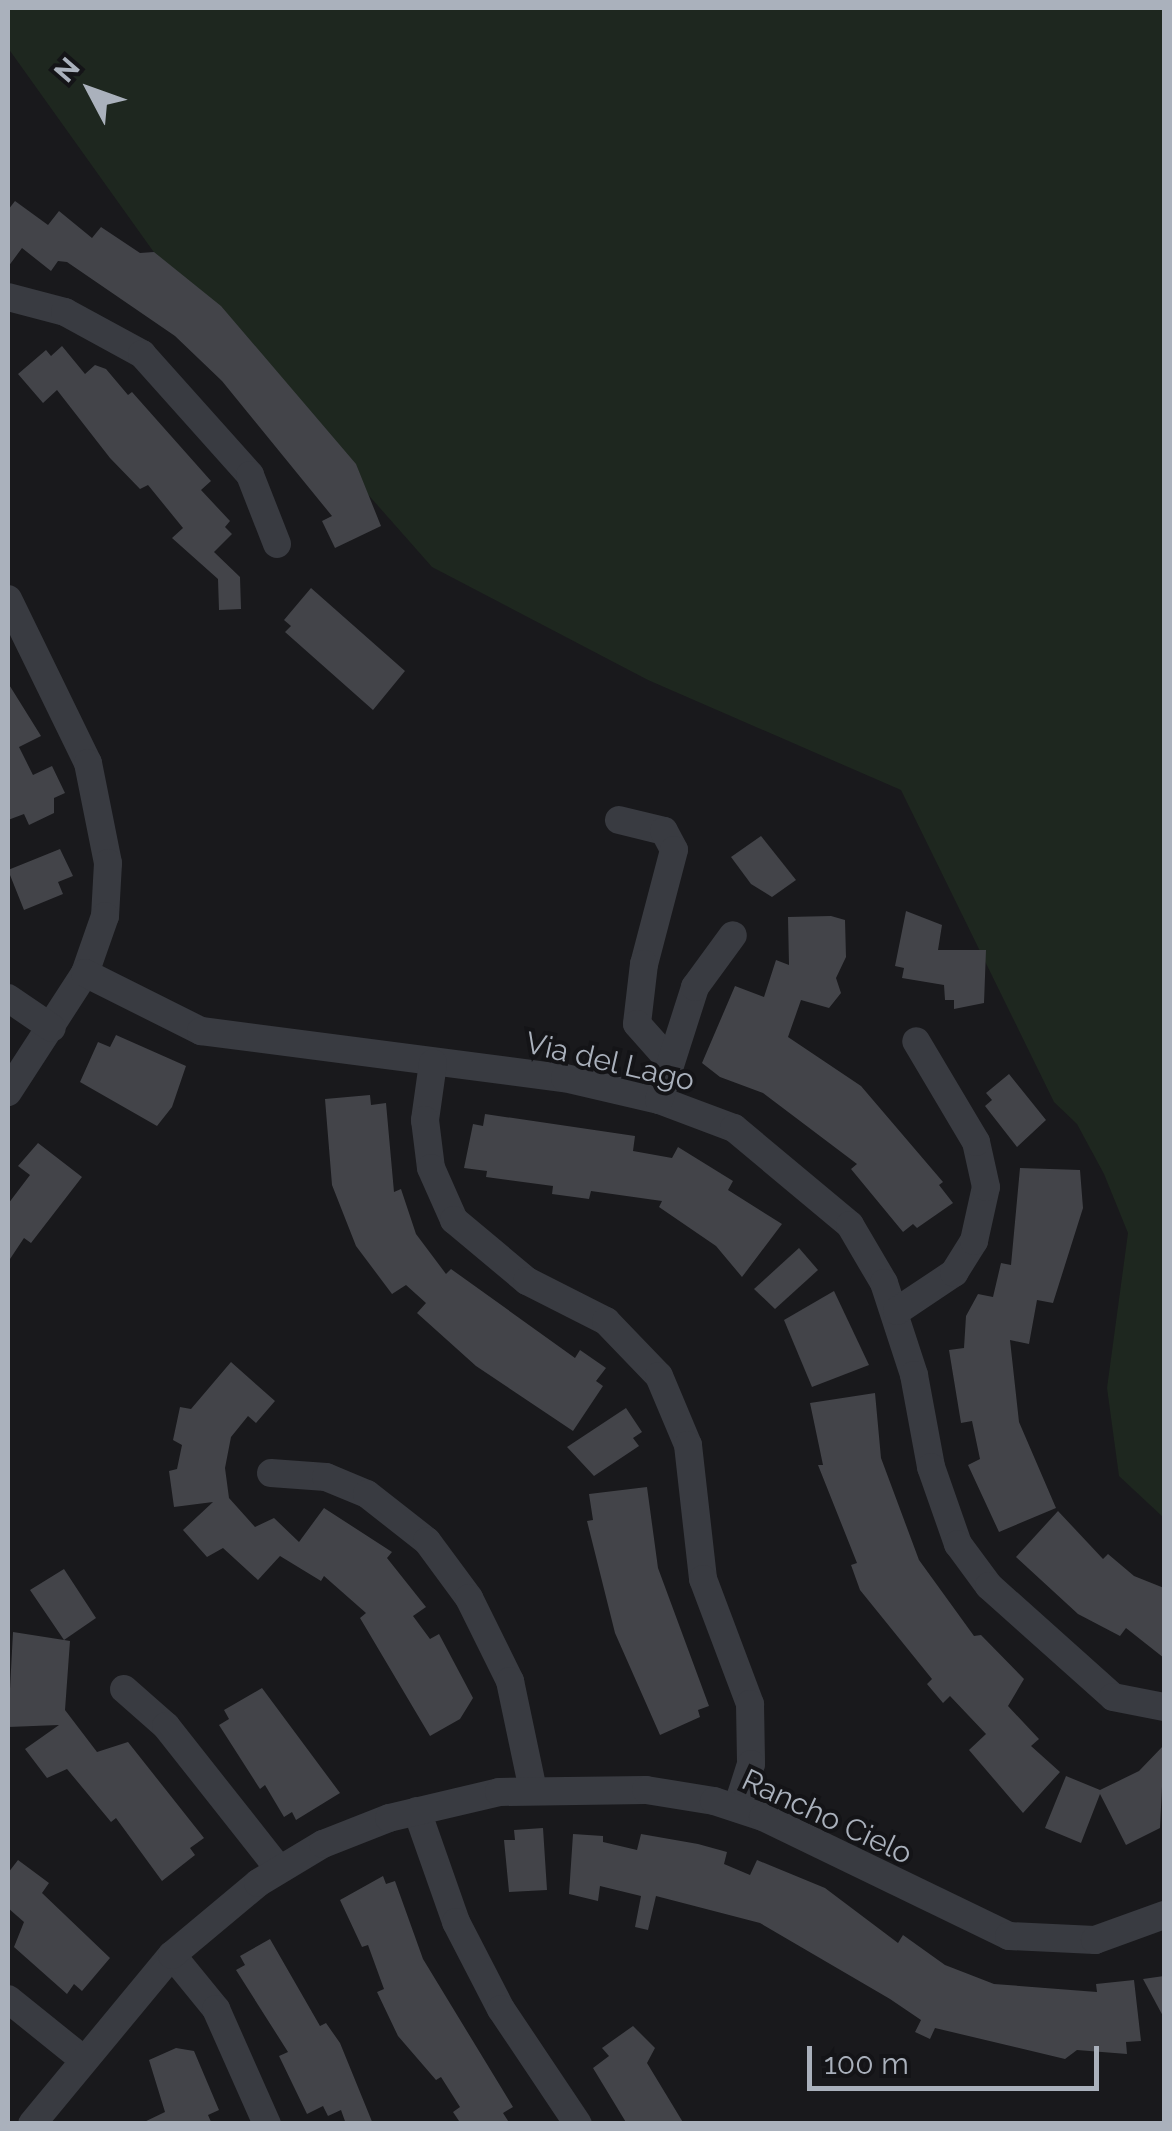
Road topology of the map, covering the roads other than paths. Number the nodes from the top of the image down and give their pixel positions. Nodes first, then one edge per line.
1 (8, 297) edge
2 (277, 544) dead end
3 (8, 599) edge
4 (618, 820) dead end
5 (732, 935) dead end
6 (85, 974) junction
7 (8, 998) edge
8 (52, 1028) junction
9 (916, 1041) dead end
10 (670, 1061) junction
11 (433, 1062) junction
12 (8, 1092) edge
13 (659, 1100) junction
14 (897, 1311) junction
15 (271, 1473) dead end
16 (124, 1690) dead end
17 (1164, 1706) edge
18 (534, 1790) junction
19 (736, 1808) junction
20 (417, 1810) junction
21 (279, 1869) junction
22 (1164, 1914) edge
23 (172, 1955) junction
24 (8, 1999) edge
25 (84, 2060) junction
26 (32, 2124) edge
27 (267, 2124) edge
28 (578, 2124) edge

1 - 2 street
3 - 6 street
4 - 10 street
5 - 10 street
6 - 8 street
6 - 11 street, Via del Lago
7 - 8 street
8 - 12 street
9 - 14 street
10 - 13 street
11 - 13 street, Via del Lago
11 - 19 street
13 - 14 street, Via del Lago
14 - 17 street, Via del Lago
15 - 18 street
16 - 21 street
18 - 19 street, Rancho Cielo
18 - 20 street, Rancho Cielo
19 - 22 street, Rancho Cielo
20 - 21 street, Rancho Cielo
20 - 28 street
21 - 23 street, Rancho Cielo
23 - 25 street, Rancho Cielo
23 - 27 street
24 - 25 street
25 - 26 street, Rancho Cielo

